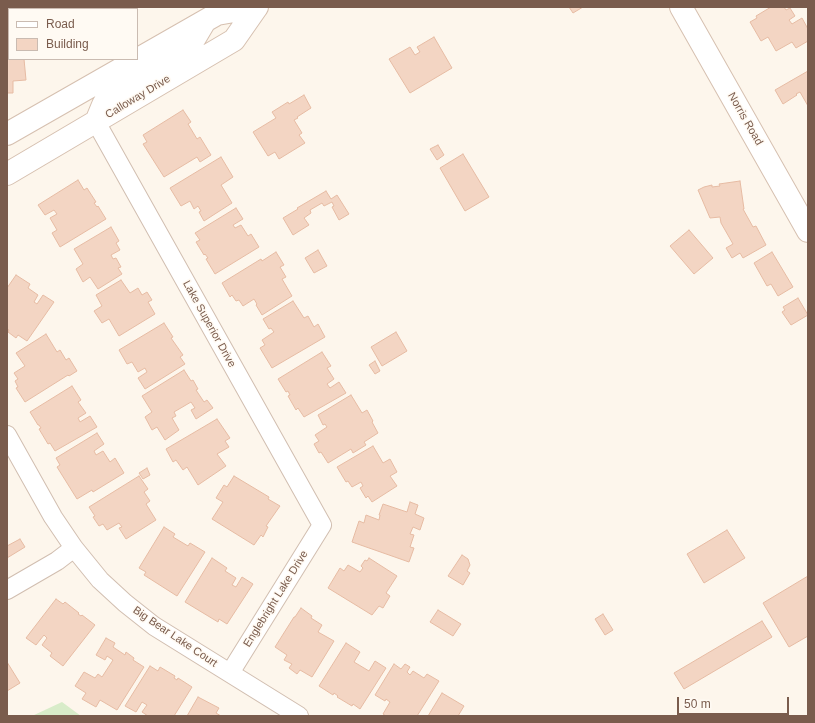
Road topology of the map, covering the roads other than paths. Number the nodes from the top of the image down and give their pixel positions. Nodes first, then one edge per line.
1 (257, 7) edge
2 (681, 7) edge
3 (205, 20) junction
4 (138, 59) edge
5 (136, 60) edge
6 (96, 122) junction
7 (7, 134) edge
8 (7, 174) edge
9 (808, 231) edge
10 (7, 435) edge
11 (322, 525) joint
12 (74, 548) junction
13 (7, 590) edge
14 (230, 673) junction
15 (299, 716) edge

1 - 3 main road, Calloway Drive
1 - 6 main road, Calloway Drive
2 - 9 main road, Norris Road
3 - 4 main road, Calloway Drive
3 - 6 main road
5 - 7 main road, Calloway Drive
6 - 8 main road, Calloway Drive
6 - 11 street, Lake Superior Drive
10 - 12 street, Big Bear Lake Court
11 - 14 street, Englebright Lake Drive
12 - 13 street
12 - 14 street, Big Bear Lake Court
14 - 15 street, Big Bear Lake Court

